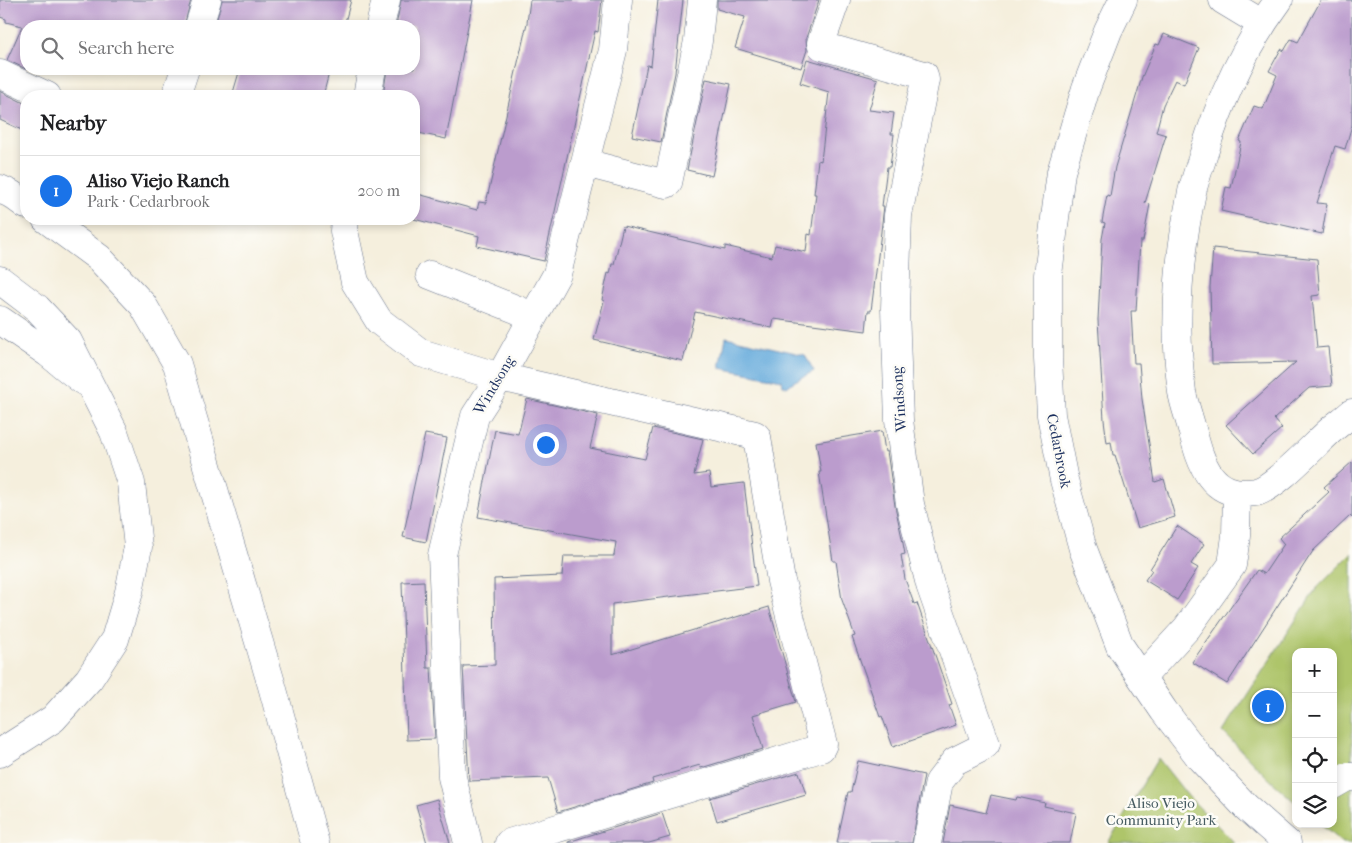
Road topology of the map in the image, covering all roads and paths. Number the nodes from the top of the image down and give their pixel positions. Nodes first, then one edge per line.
1 (207, 0) edge
2 (386, 0) edge
3 (618, 0) edge
4 (702, 0) edge
5 (836, 0) edge
6 (1123, 0) edge
7 (1223, 0) edge
8 (1278, 0) edge
9 (201, 20) edge
10 (381, 20) edge
11 (1261, 23) junction
12 (0, 74) edge
13 (183, 75) edge
14 (371, 75) edge
15 (34, 90) edge
16 (178, 90) edge
17 (367, 90) edge
18 (585, 164) junction
19 (0, 189) edge
20 (20, 201) edge
21 (54, 225) edge
22 (344, 225) edge
23 (430, 276) dead end
24 (0, 280) edge
25 (533, 316) junction
26 (0, 320) edge
27 (500, 378) junction
28 (90, 387) junction
29 (1352, 413) edge
30 (1247, 492) junction
31 (1142, 677) junction
32 (0, 753) edge
33 (1352, 777) edge
34 (1337, 783) edge
35 (1290, 836) edge
36 (315, 843) edge
37 (468, 843) edge
38 (509, 843) edge
39 (927, 843) edge

1 - 9 main road
2 - 10 main road
3 - 18 main road, Windsong
4 - 18 main road
5 - 39 main road, Windsong
6 - 31 main road, Cedarbrook
7 - 11 main road
8 - 11 main road
11 - 30 main road
12 - 15 main road
13 - 16 main road
14 - 17 main road
18 - 25 main road, Windsong
19 - 20 main road
21 - 36 main road
22 - 27 main road
23 - 25 main road
24 - 28 main road
25 - 27 main road, Windsong
26 - 28 main road
27 - 37 main road, Windsong
27 - 38 main road
28 - 32 main road
29 - 30 main road
30 - 31 main road
31 - 35 main road, Cedarbrook
33 - 34 main road

